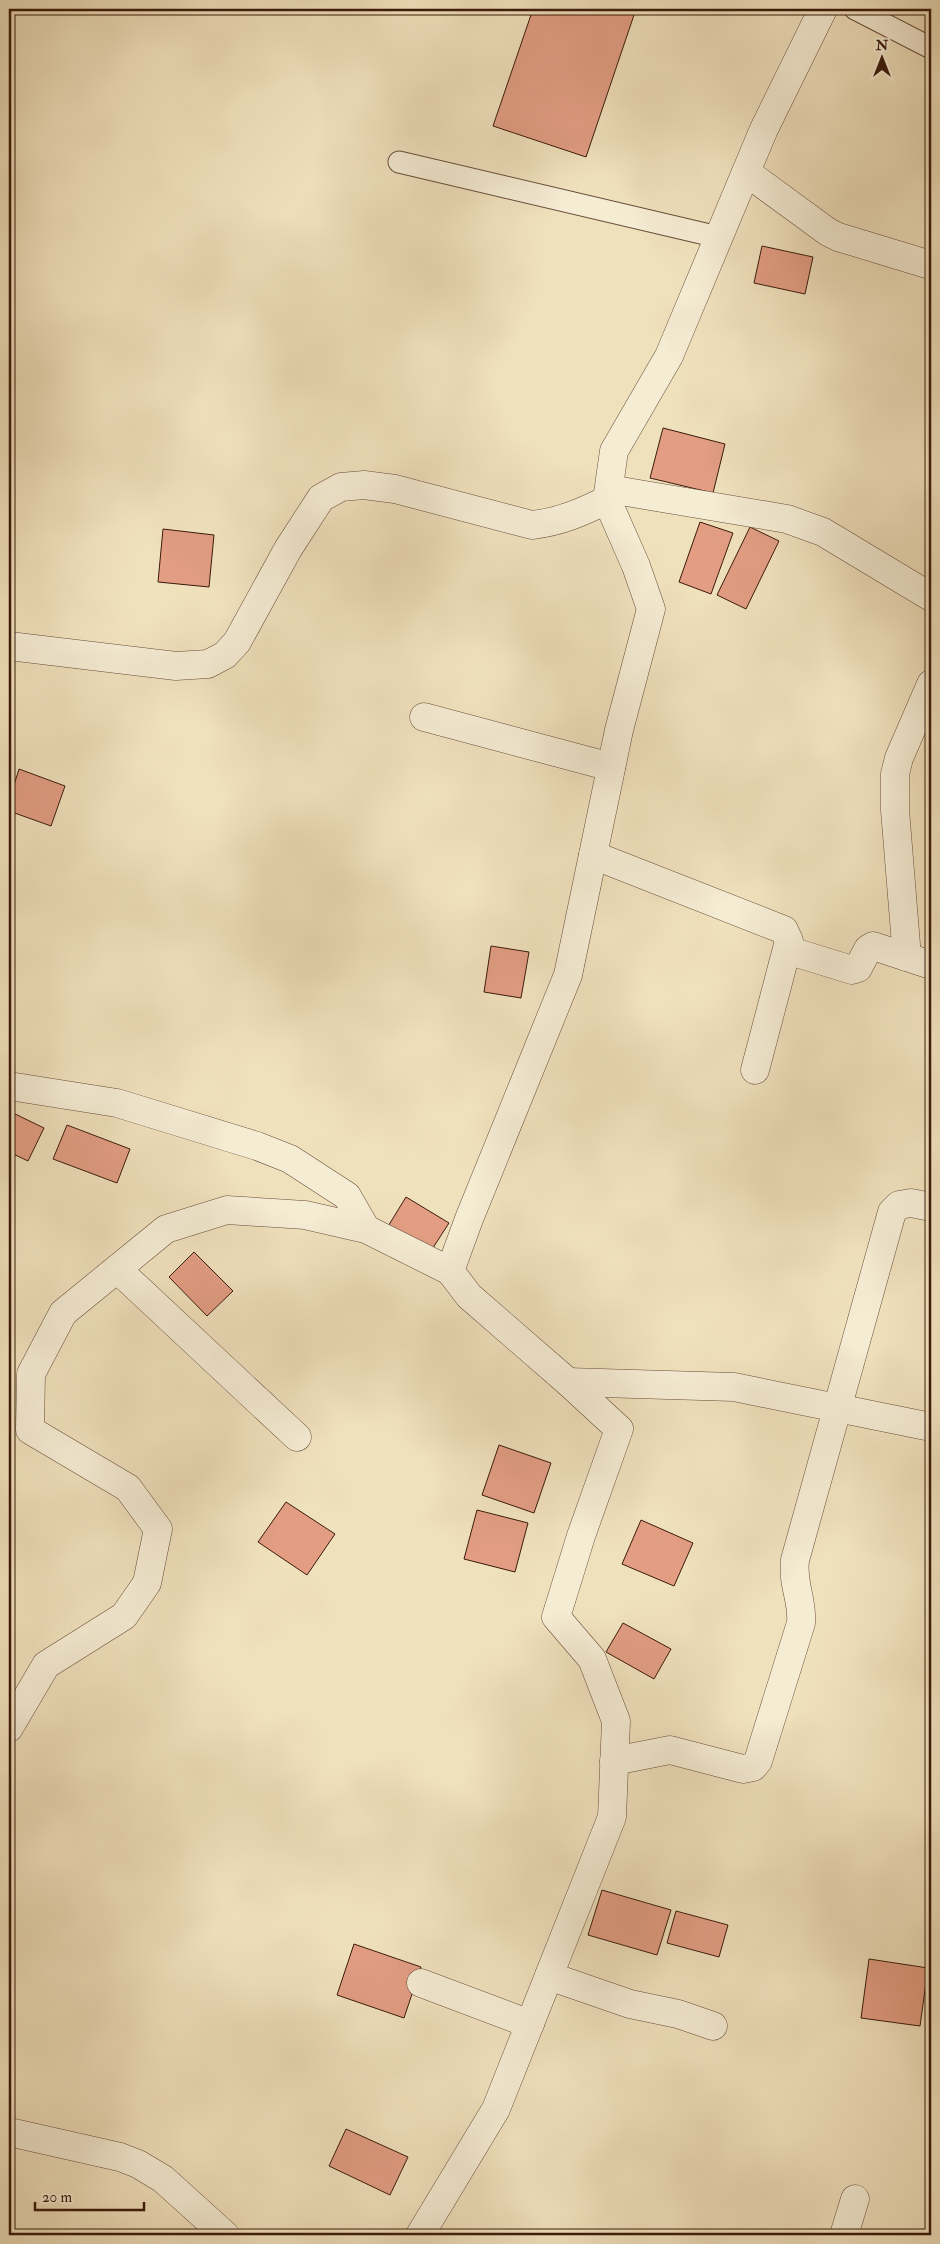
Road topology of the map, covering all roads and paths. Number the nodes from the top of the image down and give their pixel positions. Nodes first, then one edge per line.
1 (823, 9) edge
2 (855, 9) edge
3 (931, 48) edge
4 (399, 162) dead end
5 (746, 172) junction
6 (718, 237) junction
7 (928, 264) dead end
8 (608, 495) junction
9 (931, 596) edge
10 (9, 646) edge
11 (931, 684) edge
12 (424, 717) dead end
13 (611, 767) junction
14 (593, 855) junction
15 (787, 950) junction
16 (919, 961) edge
17 (755, 1070) dead end
18 (9, 1086) edge
19 (931, 1207) edge
20 (366, 1229) junction
21 (118, 1269) junction
22 (450, 1271) junction
23 (568, 1382) junction
24 (838, 1408) junction
25 (931, 1427) edge
26 (297, 1437) dead end
27 (9, 1728) edge
28 (614, 1761) junction
29 (549, 1976) junction
30 (421, 1983) dead end
31 (530, 2024) junction
32 (713, 2026) dead end
33 (9, 2132) edge
34 (855, 2200) dead end
35 (225, 2235) edge
36 (423, 2235) edge
37 (844, 2235) edge

1 - 5 street
2 - 3 lane
4 - 6 lane
5 - 6 street
5 - 7 street
6 - 8 street
8 - 9 street
8 - 10 street
8 - 13 street
11 - 16 street
12 - 13 street
13 - 14 street
14 - 15 street
14 - 22 street
15 - 16 street
15 - 17 street
18 - 20 street
19 - 24 street
20 - 21 street
20 - 22 street
21 - 26 street
21 - 27 street
22 - 23 street
23 - 24 street
23 - 28 street
24 - 25 street
24 - 28 street
28 - 29 street
29 - 31 street
29 - 32 street
30 - 31 street
31 - 36 street
33 - 35 street
34 - 37 street

